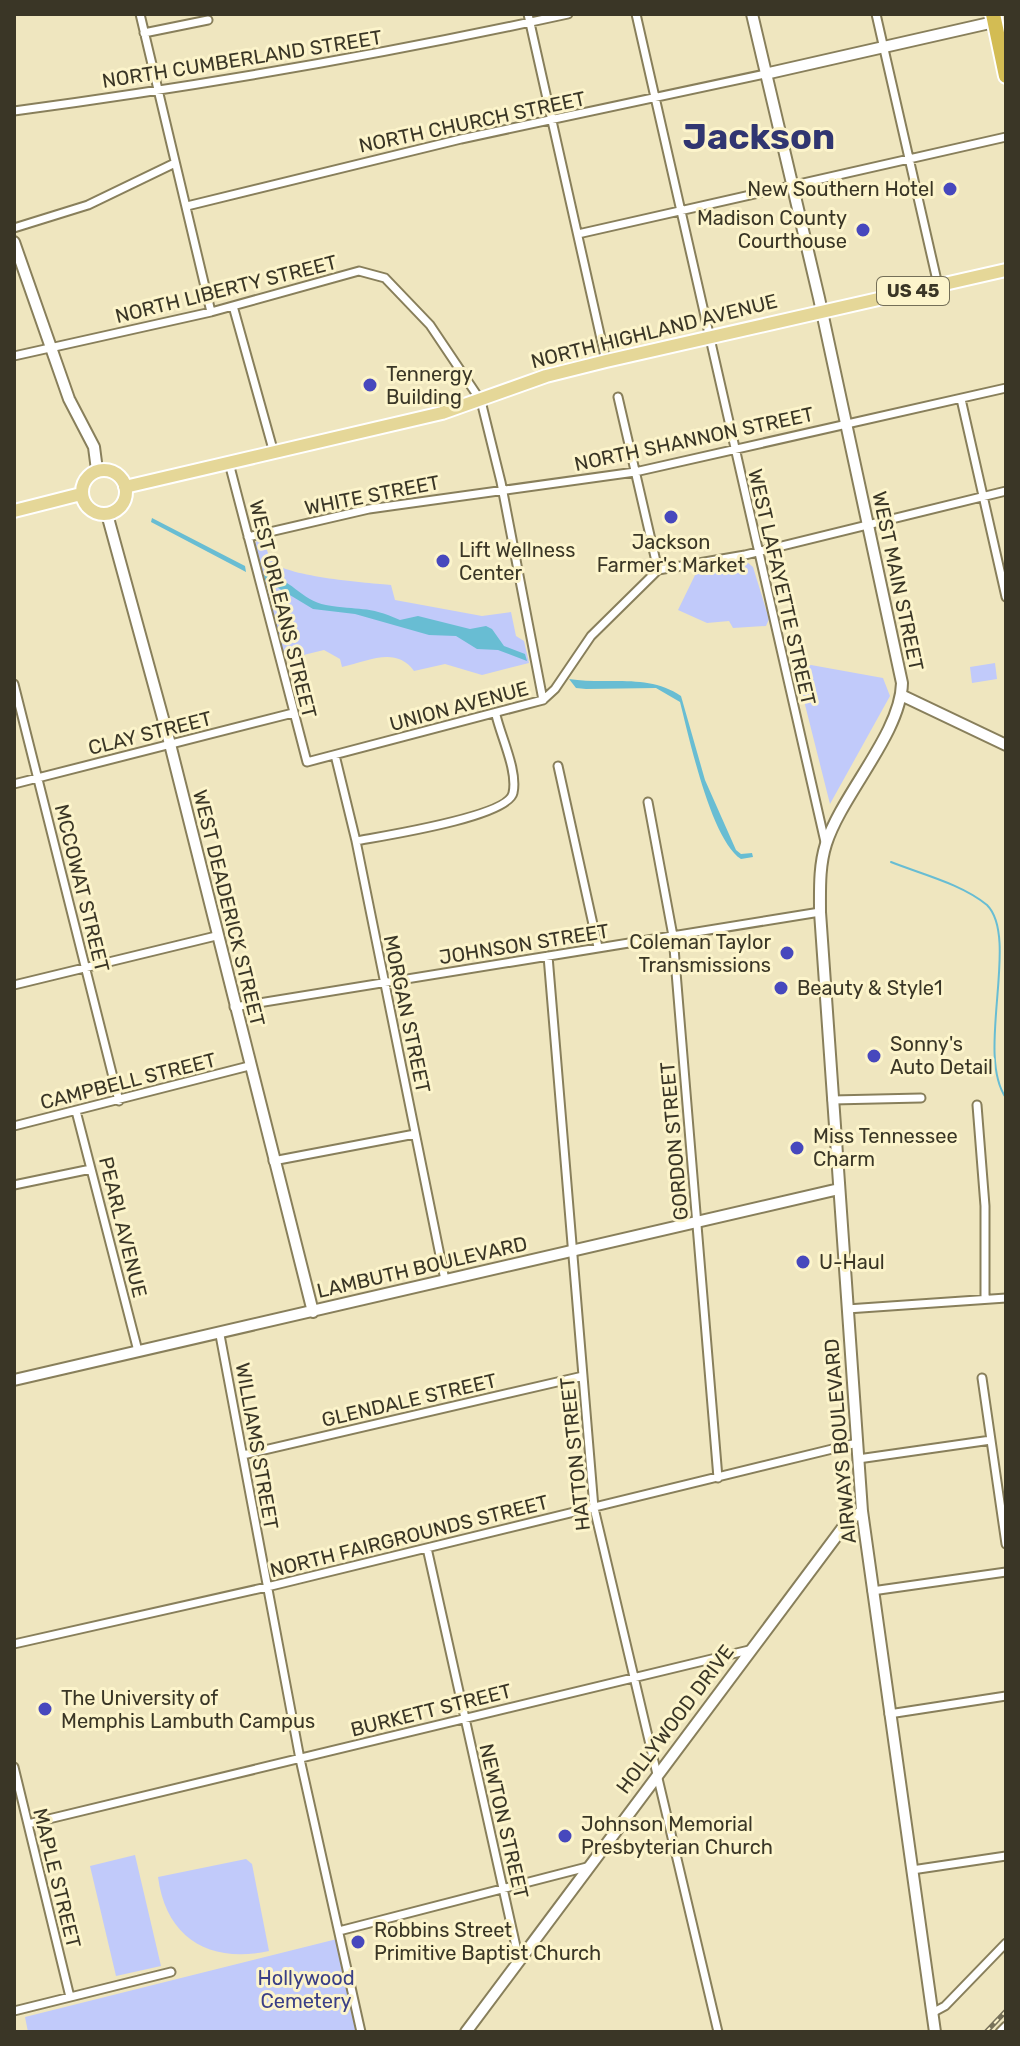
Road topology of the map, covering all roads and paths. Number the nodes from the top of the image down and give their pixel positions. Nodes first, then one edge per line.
1 (140, 14) edge
2 (568, 14) edge
3 (636, 14) edge
4 (752, 14) edge
5 (876, 14) edge
6 (529, 17) edge
7 (998, 19) edge
8 (208, 20) dead end
9 (144, 33) junction
10 (884, 47) junction
11 (765, 74) junction
12 (1006, 76) edge
13 (159, 91) junction
14 (654, 98) junction
15 (14, 111) edge
16 (552, 120) junction
17 (1006, 137) edge
18 (909, 159) junction
19 (175, 163) junction
20 (792, 186) junction
21 (187, 206) junction
22 (679, 211) junction
23 (14, 228) edge
24 (578, 234) junction
25 (14, 242) edge
26 (1006, 270) edge
27 (938, 285) junction
28 (233, 306) junction
29 (820, 311) junction
30 (211, 312) junction
31 (708, 337) junction
32 (50, 348) junction
33 (14, 356) edge
34 (606, 361) junction
35 (1006, 388) edge
36 (618, 397) dead end
37 (961, 399) junction
38 (481, 401) junction
39 (845, 424) junction
40 (733, 449) junction
41 (274, 453) junction
42 (229, 463) junction
43 (97, 470) junction
44 (635, 472) junction
45 (125, 487) junction
46 (503, 491) junction
47 (1006, 491) edge
48 (81, 494) junction
49 (982, 496) junction
50 (14, 511) edge
51 (107, 514) junction
52 (868, 523) junction
53 (248, 537) junction
54 (757, 552) junction
55 (658, 570) junction
56 (1006, 597) edge
57 (14, 687) edge
58 (901, 695) junction
59 (543, 700) junction
60 (293, 713) junction
61 (496, 715) junction
62 (170, 744) junction
63 (1006, 745) edge
64 (335, 755) junction
65 (307, 762) joint
66 (558, 766) dead end
67 (38, 778) junction
68 (14, 784) edge
69 (648, 802) dead end
70 (356, 841) junction
71 (826, 844) junction
72 (820, 912) junction
73 (216, 936) junction
74 (673, 936) junction
75 (598, 947) junction
76 (548, 956) junction
77 (86, 968) junction
78 (383, 983) junction
79 (14, 985) edge
80 (234, 1007) junction
81 (249, 1066) junction
82 (921, 1098) dead end
83 (832, 1100) junction
84 (119, 1101) junction
85 (977, 1105) dead end
86 (76, 1111) junction
87 (14, 1126) edge
88 (415, 1134) junction
89 (273, 1161) junction
90 (91, 1169) junction
91 (14, 1185) edge
92 (839, 1189) junction
93 (696, 1221) junction
94 (571, 1251) junction
95 (445, 1280) junction
96 (1006, 1298) edge
97 (985, 1299) junction
98 (847, 1309) junction
99 (313, 1312) junction
100 (220, 1335) junction
101 (138, 1351) junction
102 (583, 1376) junction
103 (982, 1378) dead end
104 (14, 1380) edge
105 (991, 1440) junction
106 (857, 1443) junction
107 (243, 1455) junction
108 (858, 1459) junction
109 (1006, 1476) edge
110 (997, 1477) junction
111 (718, 1478) junction
112 (594, 1508) junction
113 (862, 1511) junction
114 (1006, 1544) edge
115 (427, 1548) junction
116 (1006, 1572) edge
117 (267, 1587) junction
118 (872, 1591) junction
119 (14, 1644) edge
120 (749, 1650) junction
121 (635, 1677) junction
122 (1006, 1696) edge
123 (889, 1714) junction
124 (464, 1719) junction
125 (300, 1759) junction
126 (14, 1767) edge
127 (655, 1775) junction
128 (28, 1824) junction
129 (1006, 1856) edge
130 (587, 1867) junction
131 (912, 1870) junction
132 (503, 1889) junction
133 (339, 1931) junction
134 (1006, 1943) edge
135 (519, 1960) junction
136 (171, 1972) dead end
137 (70, 1997) junction
138 (14, 2011) edge
139 (932, 2013) junction
140 (1006, 2026) edge
141 (361, 2032) edge
142 (466, 2032) edge
143 (718, 2032) edge
144 (934, 2032) edge
145 (1000, 2032) edge

1 - 9 street
2 - 6 street, NORTH CUMBERLAND STREET
3 - 14 street, WEST LAFAYETTE STREET
4 - 11 street, WEST MAIN STREET
5 - 10 street
6 - 13 street, NORTH CUMBERLAND STREET
6 - 16 street
7 - 10 street
7 - 12 highway
8 - 9 street
9 - 13 street
10 - 11 street
10 - 18 street
11 - 14 street, NORTH CHURCH STREET
11 - 20 street, WEST MAIN STREET
13 - 15 street, NORTH CUMBERLAND STREET
13 - 19 street
14 - 16 street, NORTH CHURCH STREET
14 - 22 street, WEST LAFAYETTE STREET
16 - 21 street, NORTH CHURCH STREET
16 - 24 street
17 - 18 street
18 - 20 street
18 - 27 street
19 - 21 street
19 - 23 street
20 - 22 street
20 - 29 street, WEST MAIN STREET
21 - 30 street
22 - 24 street
22 - 31 street, WEST LAFAYETTE STREET
24 - 34 street
25 - 32 street
26 - 27 main road, US 45
27 - 29 main road, US 45
28 - 30 street, NORTH LIBERTY STREET
28 - 38 street, NORTH LIBERTY STREET
28 - 41 street
29 - 31 main road, NORTH HIGHLAND AVENUE / US 45
29 - 39 street, WEST MAIN STREET
30 - 32 street, NORTH LIBERTY STREET
31 - 34 main road, NORTH HIGHLAND AVENUE / US 45
31 - 40 street, WEST LAFAYETTE STREET
32 - 33 street, NORTH LIBERTY STREET
32 - 43 street
34 - 38 main road, NORTH HIGHLAND AVENUE / US 45
35 - 37 street, NORTH SHANNON STREET
36 - 44 street
37 - 39 street, NORTH SHANNON STREET
37 - 49 street
38 - 41 main road, NORTH HIGHLAND AVENUE / US 45
38 - 46 street
39 - 40 street, NORTH SHANNON STREET
39 - 52 street, WEST MAIN STREET
40 - 44 street, NORTH SHANNON STREET
40 - 54 street, WEST LAFAYETTE STREET
41 - 42 main road, NORTH HIGHLAND AVENUE / US 45
42 - 45 main road, NORTH HIGHLAND AVENUE / US 45
42 - 53 street, WEST ORLEANS STREET
43 - 45 main road
43 - 48 main road
44 - 46 street, NORTH SHANNON STREET
44 - 55 street
45 - 51 main road
46 - 53 street, WHITE STREET
46 - 59 street
47 - 49 street
48 - 50 main road
48 - 51 main road
49 - 52 street
49 - 56 street
51 - 62 street, WEST DEADERICK STREET
52 - 54 street
52 - 58 street, WEST MAIN STREET
53 - 60 street, WEST ORLEANS STREET
54 - 55 street
54 - 71 street, WEST LAFAYETTE STREET
55 - 59 street, UNION AVENUE
57 - 67 street, MCCOWAT STREET
58 - 63 street
58 - 71 street, WEST MAIN STREET
59 - 61 street, UNION AVENUE
60 - 62 street, CLAY STREET
60 - 65 street, WEST ORLEANS STREET
61 - 64 street, UNION AVENUE
61 - 70 street
62 - 67 street, CLAY STREET
62 - 73 street, WEST DEADERICK STREET
64 - 65 street, UNION AVENUE
64 - 70 street, MORGAN STREET
66 - 75 street
67 - 68 street, CLAY STREET
67 - 77 street, MCCOWAT STREET
69 - 74 street, GORDON STREET
70 - 78 street, MORGAN STREET
71 - 72 street, AIRWAYS BOULEVARD
72 - 74 street, JOHNSON STREET
72 - 83 street, AIRWAYS BOULEVARD
73 - 77 street
73 - 80 street, WEST DEADERICK STREET
74 - 75 street, JOHNSON STREET
74 - 93 street, GORDON STREET
75 - 76 street, JOHNSON STREET
76 - 78 street, JOHNSON STREET
76 - 94 street, HATTON STREET
77 - 79 street
77 - 84 street, MCCOWAT STREET
78 - 80 street, JOHNSON STREET
78 - 88 street, MORGAN STREET
80 - 81 street, WEST DEADERICK STREET
81 - 84 street, CAMPBELL STREET
81 - 89 street, WEST DEADERICK STREET
82 - 83 street
83 - 92 street, AIRWAYS BOULEVARD
84 - 86 street, CAMPBELL STREET
85 - 97 street
86 - 87 street, CAMPBELL STREET
86 - 90 street, PEARL AVENUE
88 - 89 street
88 - 95 street, MORGAN STREET
89 - 99 street, WEST DEADERICK STREET
90 - 91 street
90 - 101 street, PEARL AVENUE
92 - 93 street, LAMBUTH BOULEVARD
92 - 98 street, AIRWAYS BOULEVARD
93 - 94 street, LAMBUTH BOULEVARD
93 - 111 street, GORDON STREET
94 - 95 street, LAMBUTH BOULEVARD
94 - 102 street, HATTON STREET
95 - 99 street, LAMBUTH BOULEVARD
96 - 97 street
97 - 98 street
98 - 106 street, AIRWAYS BOULEVARD
99 - 100 street, LAMBUTH BOULEVARD
100 - 101 street, LAMBUTH BOULEVARD
100 - 107 street, WILLIAMS STREET
101 - 104 street, LAMBUTH BOULEVARD
102 - 107 street, GLENDALE STREET
102 - 112 street, HATTON STREET
103 - 105 street
105 - 108 street
105 - 110 street
106 - 108 street, AIRWAYS BOULEVARD
106 - 111 street, NORTH FAIRGROUNDS STREET
107 - 117 street, WILLIAMS STREET
108 - 113 street, AIRWAYS BOULEVARD
109 - 110 street
110 - 114 street
111 - 112 street, NORTH FAIRGROUNDS STREET
112 - 115 street, NORTH FAIRGROUNDS STREET
112 - 121 street, HATTON STREET
113 - 118 street, AIRWAYS BOULEVARD
113 - 120 street, HOLLYWOOD DRIVE
115 - 117 street, NORTH FAIRGROUNDS STREET
115 - 124 street, NEWTON STREET
116 - 118 street
117 - 119 street, NORTH FAIRGROUNDS STREET
117 - 125 street, WILLIAMS STREET
118 - 123 street, AIRWAYS BOULEVARD
120 - 121 street, BURKETT STREET
120 - 127 street, HOLLYWOOD DRIVE
121 - 124 street, BURKETT STREET
121 - 127 street, HATTON STREET
122 - 123 street
123 - 131 street, AIRWAYS BOULEVARD
124 - 125 street, BURKETT STREET
124 - 132 street, NEWTON STREET
125 - 128 street, BURKETT STREET
125 - 133 street, WILLIAMS STREET
126 - 128 street, MAPLE STREET
127 - 130 street, HOLLYWOOD DRIVE
127 - 143 street, HATTON STREET
128 - 137 street, MAPLE STREET
129 - 131 street
130 - 132 street
130 - 135 street, HOLLYWOOD DRIVE
131 - 139 street, AIRWAYS BOULEVARD
132 - 133 street
132 - 135 street, NEWTON STREET
133 - 141 street, WILLIAMS STREET
134 - 139 street
135 - 142 street, HOLLYWOOD DRIVE
136 - 137 street
137 - 138 street
139 - 144 street, AIRWAYS BOULEVARD
140 - 145 street

